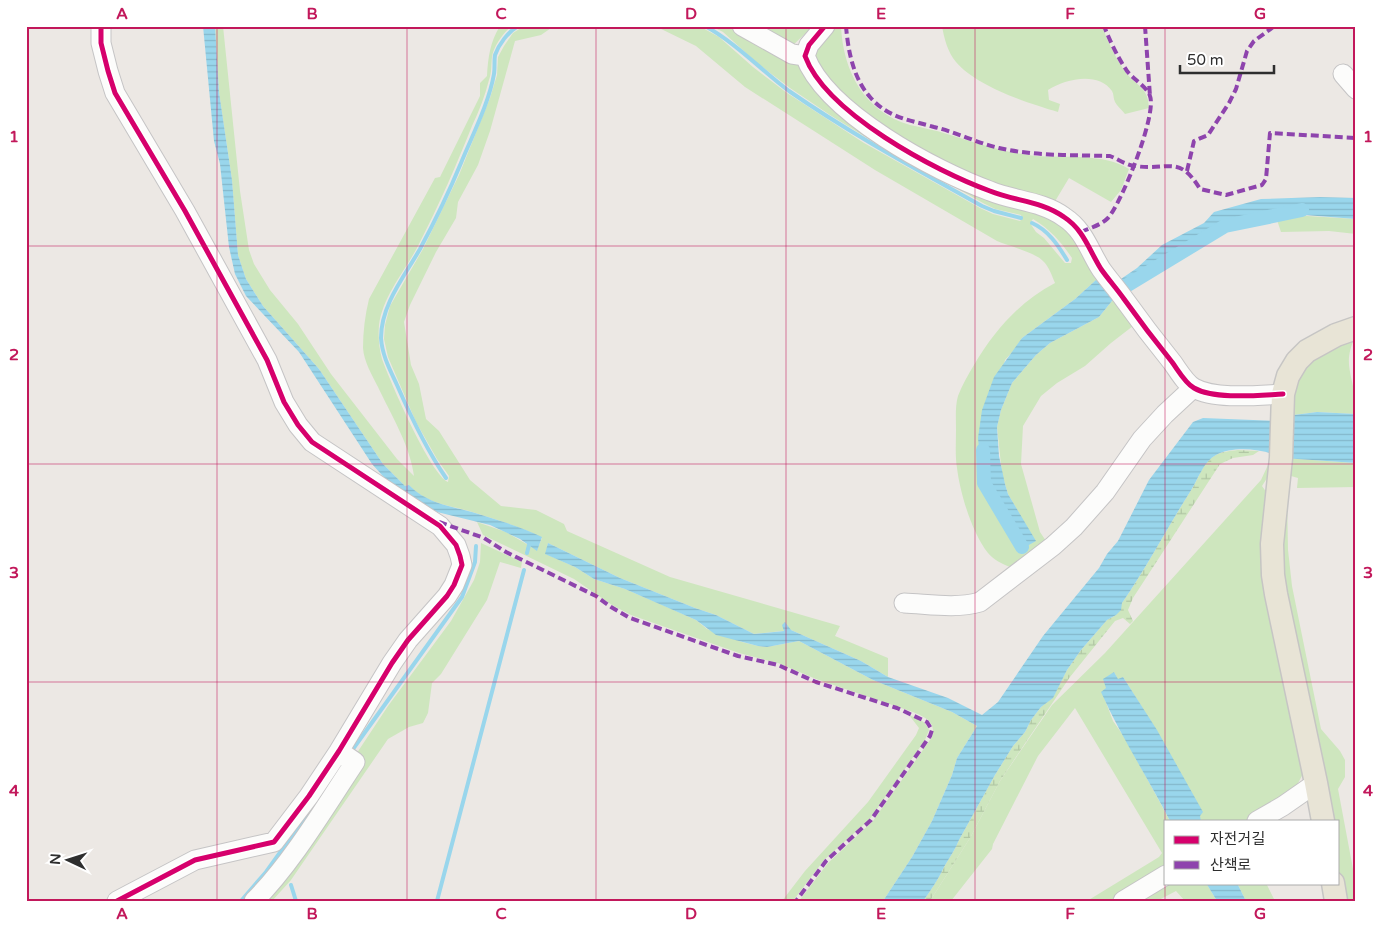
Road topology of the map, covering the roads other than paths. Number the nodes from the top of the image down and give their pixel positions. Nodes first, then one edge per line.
1 (101, 26) edge
2 (742, 26) edge
3 (825, 26) edge
4 (805, 56) junction
5 (1343, 74) dead end
6 (1356, 89) edge
7 (1356, 328) edge
8 (1193, 388) junction
9 (1283, 403) junction
10 (904, 603) dead end
11 (339, 751) junction
12 (1316, 783) junction
13 (1259, 820) edge
14 (1323, 820) edge
15 (1164, 876) edge
16 (1333, 884) edge
17 (117, 901) edge
18 (254, 901) edge
19 (1123, 901) edge
20 (1336, 901) edge

1 - 11 street
2 - 4 street
3 - 4 street
4 - 8 street
5 - 6 street
7 - 9 main road
8 - 9 street
8 - 10 street
9 - 12 main road
11 - 17 street
11 - 18 street
12 - 13 street
12 - 14 main road
15 - 19 street
16 - 20 main road

